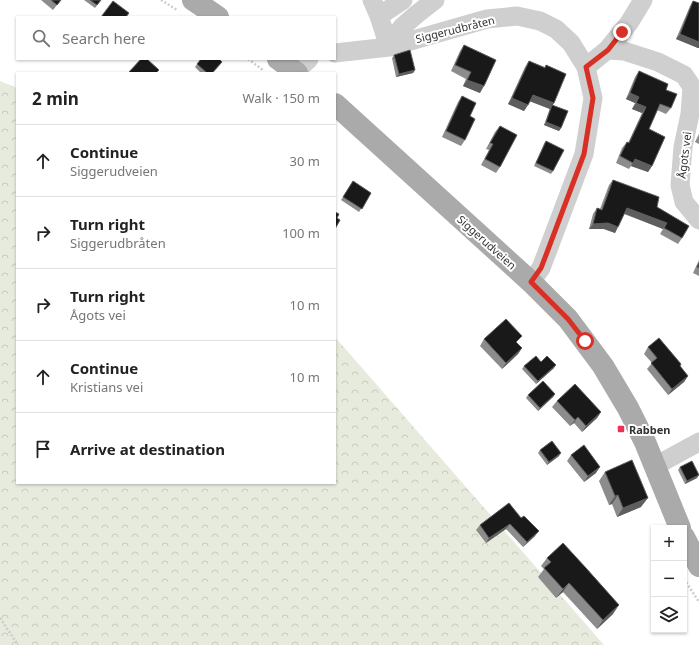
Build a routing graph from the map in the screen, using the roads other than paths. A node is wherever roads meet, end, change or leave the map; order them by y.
1 (402, 0) edge
2 (435, 0) edge
3 (643, 0) edge
4 (187, 6) edge
5 (376, 8) edge
6 (215, 16) edge
7 (389, 47) junction
8 (608, 50) junction
9 (336, 53) edge
10 (586, 67) junction
11 (696, 87) edge
12 (336, 105) edge
13 (699, 220) edge
14 (531, 282) junction
15 (699, 442) edge
16 (655, 466) junction
17 (679, 525) edge
18 (687, 543) edge
19 (699, 566) edge

1 - 5 street
2 - 7 street, Siggerudbråten
3 - 8 street
4 - 6 main road
5 - 7 street
7 - 9 street, Siggerudbråten
7 - 10 street, Siggerudbråten
8 - 10 street
8 - 11 street, Ågots vei
10 - 14 street, Siggerudbråten
11 - 13 street, Ågots vei
12 - 14 main road, Siggerudveien
14 - 16 main road, Siggerudveien
15 - 16 street
16 - 17 main road, Siggerudveien
18 - 19 main road

